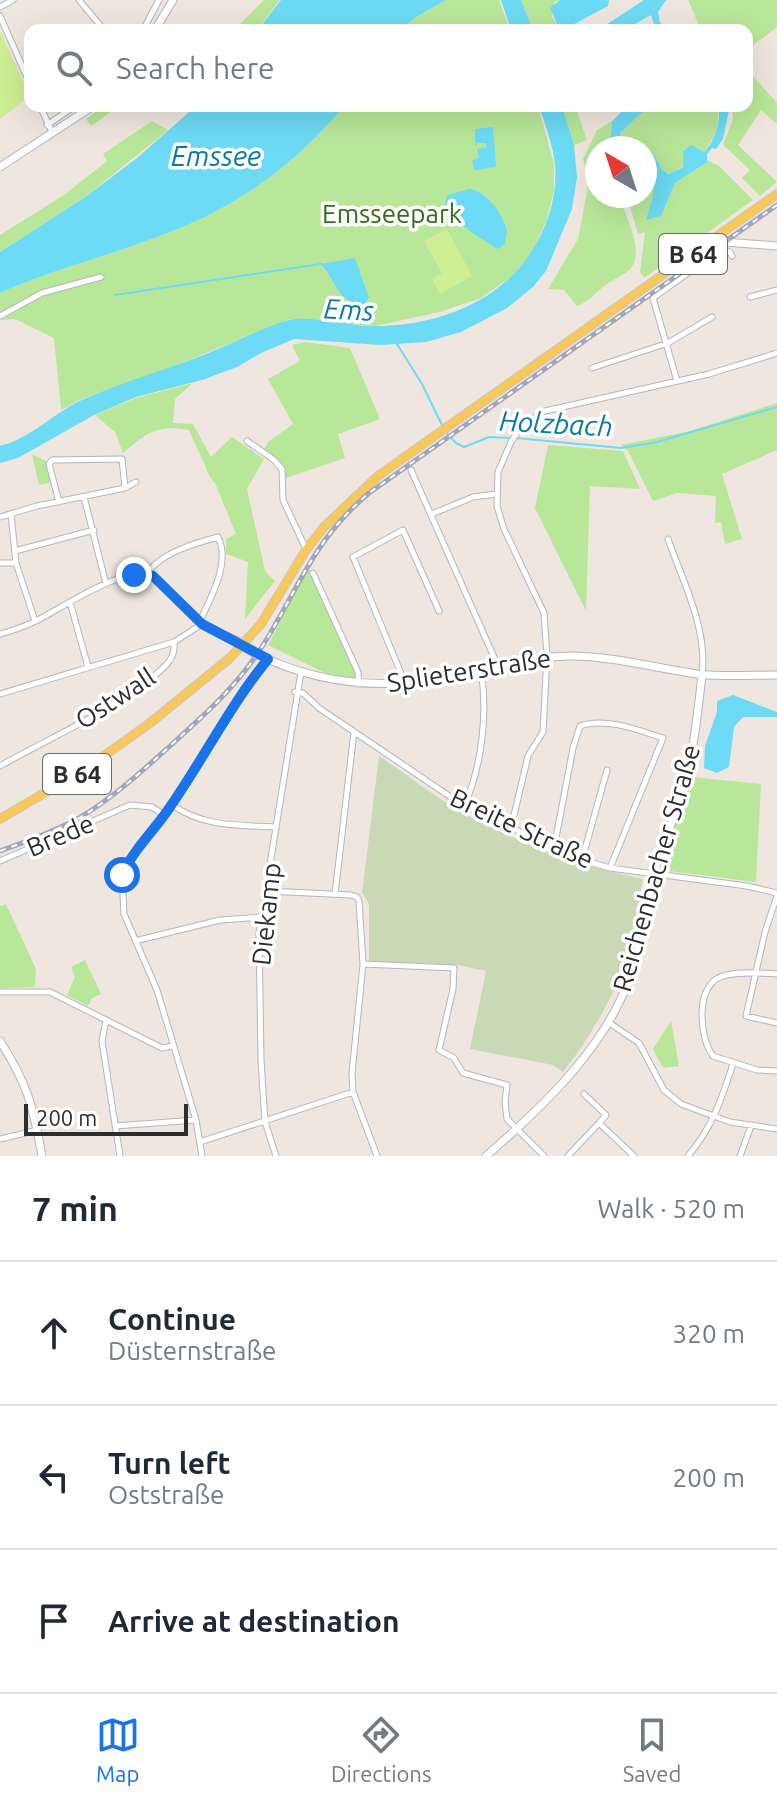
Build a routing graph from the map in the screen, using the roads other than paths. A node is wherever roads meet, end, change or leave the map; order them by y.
1 (13, 0) edge
2 (79, 0) edge
3 (159, 0) edge
4 (173, 0) edge
5 (0, 7) edge
6 (0, 16) edge
7 (99, 24) edge
8 (146, 24) edge
9 (159, 24) edge
10 (24, 70) edge
11 (43, 112) edge
12 (68, 112) edge
13 (81, 112) edge
14 (50, 128) junction
15 (0, 167) edge
16 (777, 194) edge
17 (718, 236) junction
18 (777, 246) edge
19 (732, 256) dead end
20 (101, 277) dead end
21 (777, 290) edge
22 (750, 297) dead end
23 (0, 316) edge
24 (712, 317) dead end
25 (668, 343) junction
26 (777, 353) edge
27 (592, 368) dead end
28 (677, 381) junction
29 (247, 441) dead end
30 (411, 470) dead end
31 (136, 482) dead end
32 (125, 488) junction
33 (496, 494) junction
34 (84, 497) junction
35 (59, 502) junction
36 (11, 514) junction
37 (432, 514) junction
38 (0, 517) edge
39 (94, 530) junction
40 (668, 539) dead end
41 (306, 550) junction
42 (15, 551) junction
43 (0, 563) edge
44 (16, 563) junction
45 (148, 573) junction
46 (313, 573) dead end
47 (106, 584) junction
48 (70, 602) junction
49 (439, 611) dead end
50 (35, 621) junction
51 (201, 622) junction
52 (0, 634) edge
53 (174, 642) junction
54 (241, 644) junction
55 (547, 656) junction
56 (268, 659) junction
57 (497, 664) junction
58 (284, 665) junction
59 (88, 667) junction
60 (480, 668) junction
61 (301, 672) junction
62 (702, 675) junction
63 (777, 675) edge
64 (405, 683) junction
65 (359, 685) junction
66 (295, 692) junction
67 (0, 694) edge
68 (354, 732) junction
69 (0, 766) edge
70 (607, 770) dead end
71 (172, 805) junction
72 (464, 806) junction
73 (164, 815) junction
74 (0, 819) edge
75 (275, 827) junction
76 (511, 828) junction
77 (554, 848) junction
78 (582, 860) junction
79 (0, 861) edge
80 (610, 868) junction
81 (654, 874) junction
82 (267, 891) junction
83 (335, 894) junction
84 (777, 895) edge
85 (263, 917) junction
86 (135, 941) junction
87 (363, 964) junction
88 (756, 972) junction
89 (777, 974) edge
90 (0, 992) edge
91 (106, 1020) junction
92 (608, 1022) junction
93 (777, 1023) edge
94 (0, 1041) edge
95 (173, 1046) junction
96 (733, 1064) junction
97 (777, 1071) edge
98 (353, 1092) junction
99 (584, 1094) dead end
100 (715, 1118) junction
101 (196, 1120) junction
102 (265, 1122) junction
103 (599, 1123) junction
104 (115, 1126) junction
105 (751, 1126) junction
106 (516, 1129) junction
107 (777, 1129) edge
108 (38, 1130) junction
109 (0, 1139) edge
110 (200, 1142) junction
111 (42, 1156) edge
112 (120, 1156) edge
113 (202, 1156) edge
114 (276, 1156) edge
115 (377, 1156) edge
116 (486, 1156) edge
117 (544, 1156) edge
118 (568, 1156) edge
119 (634, 1156) edge
120 (688, 1156) edge
121 (740, 1156) edge

1 - 5 street
2 - 7 street
3 - 8 street
4 - 9 street
6 - 10 street
11 - 14 street
12 - 14 street
13 - 14 street
14 - 15 street
16 - 17 main road, B 64
17 - 18 street
17 - 41 main road, B 64
19 - 25 street
20 - 23 street
21 - 22 street
24 - 25 street
25 - 27 street
25 - 28 street
26 - 28 street
28 - 33 street
29 - 41 street
30 - 37 street
31 - 32 street
32 - 34 street
32 - 35 street
33 - 37 street
33 - 55 street
34 - 35 street
34 - 39 street
35 - 36 street
36 - 38 street
36 - 42 street
37 - 57 street
39 - 42 street
39 - 47 street
40 - 62 street
41 - 54 main road, B 64
42 - 44 street
43 - 44 street
44 - 50 street
45 - 47 street
45 - 51 street
45 - 51 street
46 - 65 street
47 - 48 street
48 - 50 street
48 - 59 street
49 - 64 street
50 - 52 street
51 - 53 street
51 - 54 street
53 - 59 street
53 - 69 street, Ostwall
54 - 56 street, Splieterstraße
54 - 58 street, Splieterstraße
54 - 74 main road, B 64
55 - 57 street, Splieterstraße
55 - 62 street, Splieterstraße
55 - 76 street
56 - 58 street, Splieterstraße
56 - 71 street
57 - 60 street, Splieterstraße
58 - 61 street, Splieterstraße
59 - 67 street
60 - 64 street, Splieterstraße
60 - 72 street
61 - 65 street, Splieterstraße
61 - 66 street, Diekamp
62 - 63 street, Splieterstraße
62 - 81 street, Reichenbacher Straße
64 - 65 street, Splieterstraße
66 - 68 street, Breite Straße
66 - 75 street, Diekamp
68 - 72 street, Breite Straße
68 - 83 street
70 - 78 street
71 - 73 street
71 - 75 street
72 - 76 street, Breite Straße
73 - 79 street, Brede
73 - 86 street
75 - 82 street, Diekamp
76 - 77 street, Breite Straße
77 - 78 street, Breite Straße
77 - 80 street
78 - 80 street, Breite Straße
80 - 81 street, Breite Straße
81 - 84 street, Breite Straße
81 - 92 street, Reichenbacher Straße
82 - 83 street
82 - 85 street, Diekamp
83 - 87 street
84 - 88 street
85 - 86 street
85 - 102 street, Diekamp
86 - 95 street
87 - 98 street
87 - 106 street
88 - 89 street
88 - 93 street
88 - 96 street
90 - 91 street
91 - 95 street
91 - 104 street
92 - 100 street
92 - 106 street, Reichenbacher Straße
94 - 108 street
95 - 101 street
96 - 97 street
96 - 100 street
98 - 102 street
98 - 115 street
99 - 103 street
100 - 105 street
100 - 120 street
101 - 104 street
101 - 110 street
102 - 110 street
102 - 114 street, Diekamp
103 - 118 street
103 - 119 street
104 - 112 street
105 - 107 street
105 - 121 street
106 - 116 street, Reichenbacher Straße
106 - 117 street
108 - 109 street
108 - 111 street
110 - 113 street

